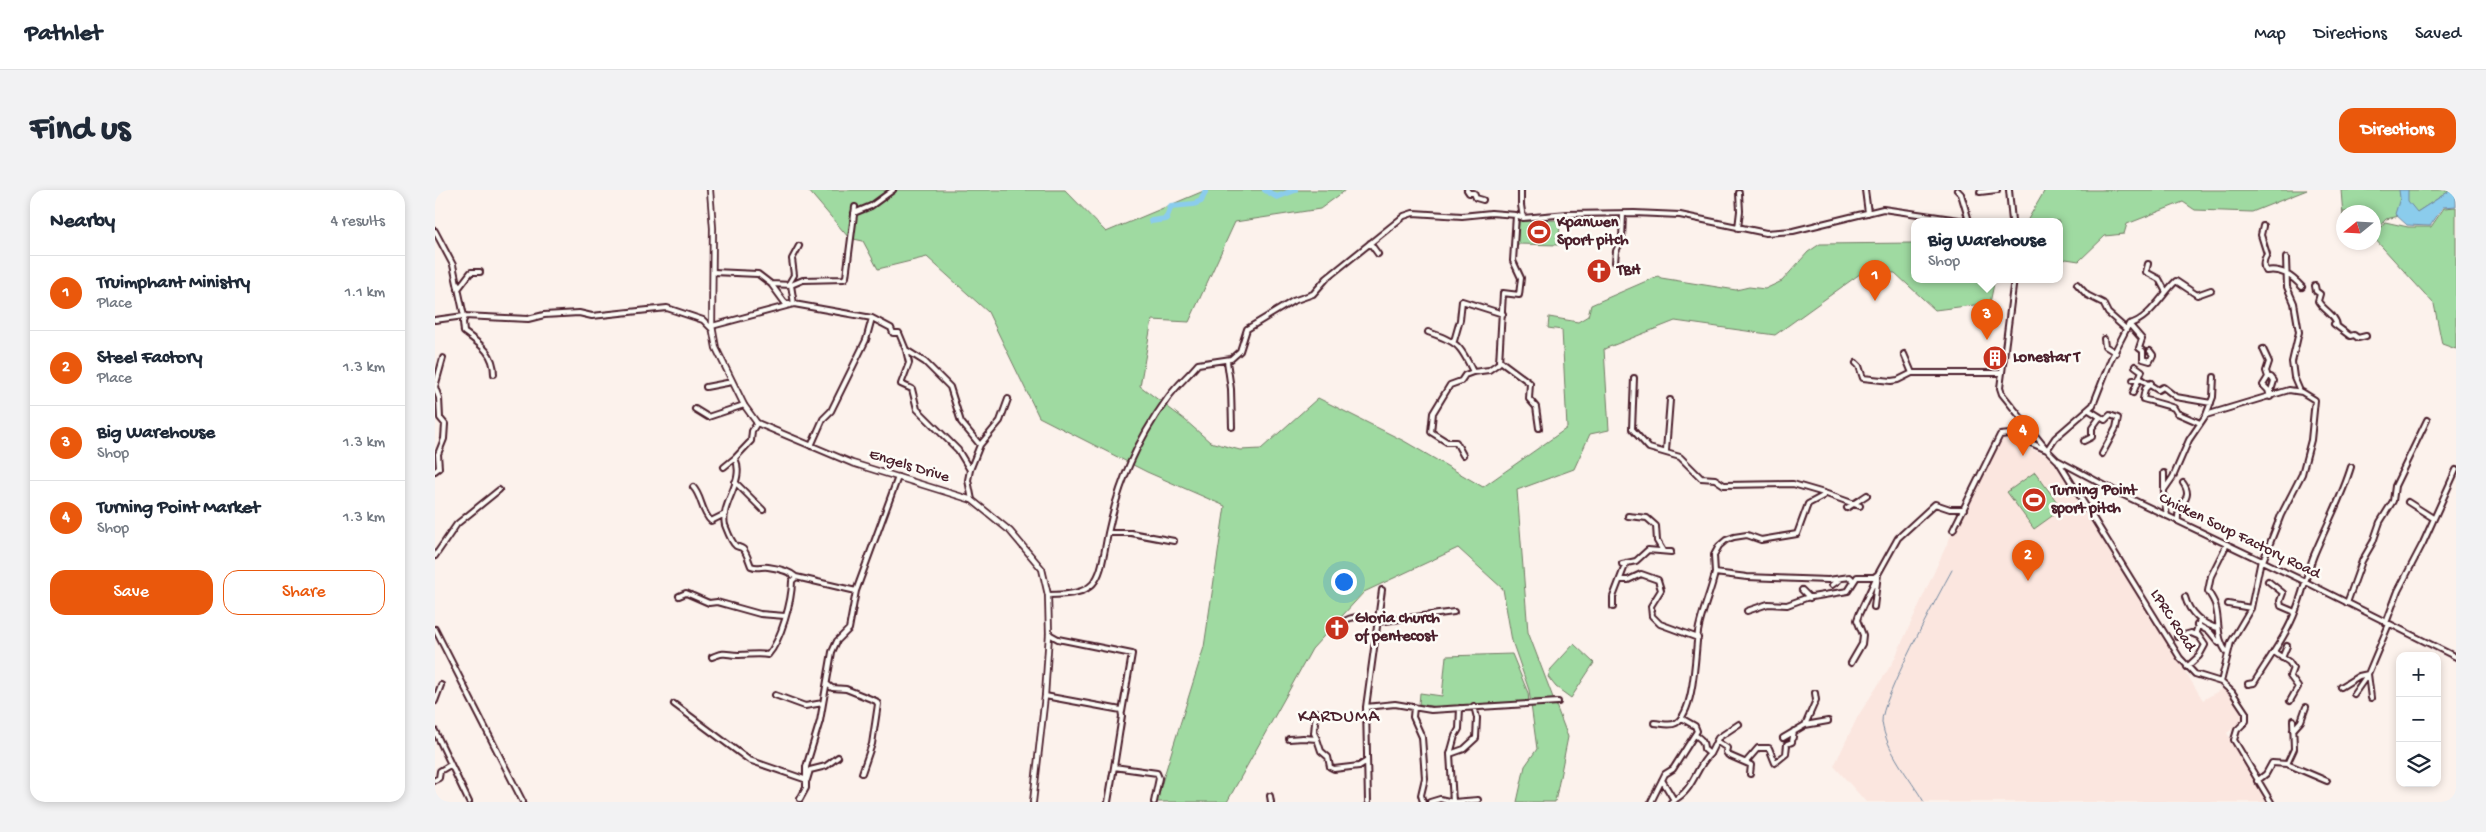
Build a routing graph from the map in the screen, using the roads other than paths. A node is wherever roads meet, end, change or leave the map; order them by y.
1 (711, 190) edge
2 (893, 190) edge
3 (1467, 190) edge
4 (1521, 190) edge
5 (1865, 190) edge
6 (1957, 190) edge
7 (1997, 190) edge
8 (2009, 190) edge
9 (1980, 192) dead end
10 (1739, 194) dead end
11 (1483, 200) dead end
12 (855, 207) dead end
13 (854, 213) junction
14 (1868, 213) junction
15 (1623, 214) junction
16 (1516, 215) junction
17 (1523, 218) junction
18 (1940, 218) edge
19 (1967, 218) edge
20 (2012, 218) edge
21 (2263, 226) dead end
22 (1738, 228) junction
23 (435, 232) edge
24 (1370, 243) junction
25 (799, 246) dead end
26 (1378, 254) dead end
27 (2286, 258) dead end
28 (1615, 262) dead end
29 (2148, 264) dead end
30 (481, 272) dead end
31 (713, 272) junction
32 (2287, 274) junction
33 (2013, 283) edge
34 (771, 284) junction
35 (2077, 284) dead end
36 (789, 285) junction
37 (2315, 286) dead end
38 (2302, 287) dead end
39 (458, 289) junction
40 (2211, 290) dead end
41 (2166, 292) junction
42 (794, 304) junction
43 (1503, 314) junction
44 (465, 317) junction
45 (872, 318) junction
46 (435, 320) edge
47 (2129, 324) junction
48 (712, 327) junction
49 (2125, 329) junction
50 (1428, 332) dead end
51 (2366, 336) dead end
52 (2105, 339) dead end
53 (1454, 341) junction
54 (2263, 349) dead end
55 (906, 350) junction
56 (2150, 351) dead end
57 (2116, 353) junction
58 (1904, 354) dead end
59 (443, 358) dead end
60 (1499, 360) junction
61 (1227, 361) junction
62 (1856, 363) dead end
63 (2135, 366) dead end
64 (1473, 372) junction
65 (1912, 373) junction
66 (2002, 373) junction
67 (494, 374) dead end
68 (2214, 377) dead end
69 (2267, 377) junction
70 (1634, 378) dead end
71 (2133, 380) dead end
72 (2140, 380) junction
73 (732, 382) junction
74 (2151, 384) junction
75 (706, 387) dead end
76 (2299, 391) junction
77 (2133, 393) dead end
78 (2270, 396) junction
79 (1008, 399) dead end
80 (1670, 400) dead end
81 (2211, 403) junction
82 (744, 405) junction
83 (695, 409) dead end
84 (2089, 410) junction
85 (2206, 415) junction
86 (2100, 417) junction
87 (2427, 420) dead end
88 (757, 423) junction
89 (2200, 423) junction
90 (1232, 427) dead end
91 (1539, 428) dead end
92 (2084, 441) dead end
93 (980, 445) junction
94 (811, 446) junction
95 (2047, 450) junction
96 (1666, 451) junction
97 (2102, 454) dead end
98 (1463, 455) dead end
99 (735, 458) junction
100 (2057, 460) junction
101 (725, 467) dead end
102 (2351, 467) dead end
103 (970, 470) junction
104 (2456, 470) edge
105 (435, 471) edge
106 (2164, 473) dead end
107 (898, 477) junction
108 (735, 482) junction
109 (2183, 483) dead end
110 (693, 486) dead end
111 (499, 490) dead end
112 (2164, 490) junction
113 (1824, 493) junction
114 (1867, 495) dead end
115 (972, 500) junction
116 (2408, 502) dead end
117 (1854, 504) junction
118 (1860, 506) dead end
119 (1847, 508) dead end
120 (1964, 509) junction
121 (763, 510) dead end
122 (725, 514) junction
123 (1628, 516) dead end
124 (2167, 516) junction
125 (2433, 518) junction
126 (2178, 521) junction
127 (1953, 530) dead end
128 (1108, 533) junction
129 (1174, 541) dead end
130 (2227, 544) junction
131 (1663, 551) junction
132 (1671, 552) dead end
133 (435, 556) edge
134 (2262, 561) junction
135 (1715, 573) junction
136 (1878, 574) junction
137 (796, 576) junction
138 (1621, 580) junction
139 (1839, 580) junction
140 (1854, 581) junction
141 (2267, 581) dead end
142 (2306, 582) junction
143 (1832, 585) dead end
144 (1382, 590) dead end
145 (1802, 590) dead end
146 (856, 591) junction
147 (1048, 594) junction
148 (679, 596) dead end
149 (2185, 597) dead end
150 (1810, 598) junction
151 (2347, 603) junction
152 (2228, 604) dead end
153 (1613, 607) dead end
154 (1874, 607) dead end
155 (2251, 608) junction
156 (1747, 610) dead end
157 (1454, 612) dead end
158 (2295, 612) junction
159 (785, 616) junction
160 (2200, 620) junction
161 (1377, 622) junction
162 (1342, 623) dead end
163 (2388, 624) junction
164 (2197, 625) junction
165 (2218, 628) junction
166 (435, 629) edge
167 (1049, 634) junction
168 (2198, 636) junction
169 (2177, 637) dead end
170 (1698, 638) junction
171 (2287, 646) dead end
172 (2274, 652) junction
173 (2227, 653) junction
174 (711, 657) dead end
175 (2456, 657) edge
176 (2282, 658) junction
177 (1851, 663) dead end
178 (2187, 667) junction
179 (2367, 674) junction
180 (2221, 682) junction
181 (827, 684) junction
182 (2248, 684) dead end
183 (441, 686) dead end
184 (2341, 687) dead end
185 (1815, 692) dead end
186 (2354, 694) dead end
187 (775, 695) dead end
188 (1045, 696) junction
189 (2371, 698) dead end
190 (435, 701) edge
191 (2290, 701) dead end
192 (1558, 702) dead end
193 (823, 703) junction
194 (674, 704) dead end
195 (1474, 706) junction
196 (1366, 707) junction
197 (1414, 707) junction
198 (2306, 707) dead end
199 (1460, 708) junction
200 (1122, 712) junction
201 (1317, 712) dead end
202 (1681, 718) junction
203 (2293, 720) dead end
204 (1828, 721) dead end
205 (1653, 723) dead end
206 (1739, 724) dead end
207 (1805, 725) junction
208 (2293, 730) junction
209 (435, 731) edge
210 (1794, 731) junction
211 (1695, 735) junction
212 (1783, 738) dead end
213 (1289, 739) dead end
214 (1317, 740) junction
215 (1716, 741) junction
216 (1450, 754) junction
217 (1710, 754) junction
218 (838, 756) dead end
219 (1367, 761) junction
220 (1746, 762) junction
221 (450, 764) junction
222 (2287, 764) junction
223 (1114, 767) junction
224 (862, 773) dead end
225 (1750, 774) dead end
226 (435, 780) edge
227 (807, 780) junction
228 (1662, 780) junction
229 (2257, 781) junction
230 (2327, 781) dead end
231 (1270, 796) dead end
232 (800, 799) dead end
233 (1479, 799) edge
234 (1672, 801) edge
235 (469, 802) edge
236 (523, 802) edge
237 (1033, 802) edge
238 (1108, 802) edge
239 (1154, 802) edge
240 (1271, 802) edge
241 (1368, 802) edge
242 (1423, 802) edge
243 (1430, 802) edge
244 (1453, 802) edge
245 (1651, 802) edge
246 (2271, 802) edge

1 - 31 street
2 - 13 street
3 - 11 street
4 - 17 street
5 - 14 street
6 - 19 street
7 - 9 street
8 - 20 street
10 - 22 street
12 - 13 street
13 - 36 street
14 - 18 street
14 - 22 street
15 - 17 street
15 - 22 street
15 - 28 street
16 - 17 street
16 - 24 street
16 - 43 street
21 - 32 street
23 - 39 street
24 - 26 street
24 - 61 street
25 - 36 street
27 - 32 street
29 - 41 street
30 - 39 street
31 - 34 street
31 - 48 street
32 - 38 street
32 - 76 street
33 - 66 street
34 - 36 street
34 - 42 street
35 - 49 street
36 - 42 street
37 - 51 street
39 - 44 street
40 - 41 street
41 - 47 street
42 - 45 street
42 - 48 street
43 - 53 street
43 - 60 street
44 - 46 street
44 - 48 street
44 - 67 street
45 - 55 street
45 - 94 street
47 - 49 street
47 - 56 street
48 - 73 street
49 - 57 street
50 - 53 street
52 - 57 street
53 - 64 street
54 - 69 street
55 - 93 street
55 - 103 street
57 - 84 street
58 - 65 street
59 - 105 street
60 - 64 street
60 - 91 street
61 - 90 street
61 - 128 street
62 - 65 street
63 - 72 street
64 - 98 street
65 - 66 street
66 - 95 street
68 - 81 street
69 - 78 street
69 - 78 street
70 - 96 street
71 - 72 street
72 - 74 street
72 - 77 street
73 - 75 street
73 - 82 street
74 - 81 street
74 - 89 street
76 - 78 street
76 - 134 street
78 - 85 street
79 - 93 street
80 - 96 street
81 - 85 street
82 - 83 street
82 - 88 street
84 - 86 street
84 - 95 street
85 - 89 street
86 - 92 street
86 - 97 street
87 - 151 street
88 - 94 street, Engels Drive
88 - 99 street
89 - 112 street
93 - 103 street
94 - 107 street, Engels Drive
95 - 100 street, Chicken Soup Factory Road
95 - 120 street, Chicken Soup Factory Road
96 - 113 street
99 - 101 street
99 - 108 street
100 - 124 street, Chicken Soup Factory Road
100 - 178 street, LPRC Road
102 - 142 street
103 - 115 street
104 - 125 street
106 - 112 street
107 - 115 street, Engels Drive
107 - 146 street
108 - 121 street
108 - 122 street
109 - 126 street
110 - 122 street
111 - 133 street
112 - 124 street
113 - 117 street
113 - 135 street
114 - 117 street
115 - 147 street, Engels Drive
116 - 125 street
117 - 118 street
117 - 119 street
120 - 127 street, Chicken Soup Factory Road
120 - 136 street
122 - 137 street
123 - 131 street
124 - 126 street, Chicken Soup Factory Road
125 - 163 street
126 - 130 street, Chicken Soup Factory Road
128 - 129 street
128 - 147 street
130 - 134 street, Chicken Soup Factory Road
130 - 165 street
131 - 132 street
131 - 138 street
134 - 142 street, Chicken Soup Factory Road
134 - 155 street
135 - 139 street
135 - 170 street
136 - 140 street
136 - 154 street
136 - 177 street
137 - 146 street
137 - 159 street
138 - 153 street
138 - 170 street
139 - 140 street
139 - 143 street
140 - 150 street
141 - 158 street
142 - 151 street, Chicken Soup Factory Road
142 - 158 street
144 - 161 street
145 - 150 street
146 - 181 street
147 - 167 street, Engels Drive
148 - 159 street
149 - 160 street
150 - 156 street
151 - 163 street, Chicken Soup Factory Road
152 - 155 street
155 - 173 street
157 - 161 street
158 - 172 street
159 - 174 street
160 - 164 street
160 - 165 street
161 - 162 street
161 - 196 street
163 - 175 street, Chicken Soup Factory Road
163 - 179 street
164 - 168 street
164 - 173 street
165 - 173 street
166 - 236 street
167 - 188 street, Engels Drive
167 - 200 street
168 - 169 street
168 - 178 street
170 - 202 street
171 - 176 street
172 - 176 street
172 - 182 street
173 - 180 street
176 - 191 street
178 - 180 street, LPRC Road
179 - 184 street
179 - 186 street
179 - 189 street
180 - 229 street
181 - 193 street
181 - 224 street
183 - 190 street
185 - 207 street
187 - 193 street
188 - 200 street
188 - 237 street, Engels Drive
192 - 195 street
193 - 227 street
194 - 227 street
195 - 199 street
195 - 216 street
196 - 197 street
196 - 219 street
197 - 199 street
197 - 242 street
198 - 208 street
199 - 216 street
200 - 223 street
201 - 214 street
202 - 205 street
202 - 211 street
203 - 208 street
204 - 207 street
206 - 215 street
207 - 210 street
208 - 222 street
209 - 221 street
210 - 212 street
210 - 220 street
211 - 217 street
211 - 228 street
213 - 214 street
214 - 219 street
215 - 217 street
215 - 220 street
216 - 244 street
217 - 234 street
218 - 227 street
219 - 241 street
220 - 225 street
221 - 226 street
221 - 235 street
222 - 229 street
222 - 230 street
223 - 238 street
223 - 239 street
227 - 232 street
228 - 234 street
228 - 245 street
229 - 246 street
231 - 240 street
233 - 244 street
243 - 244 street

